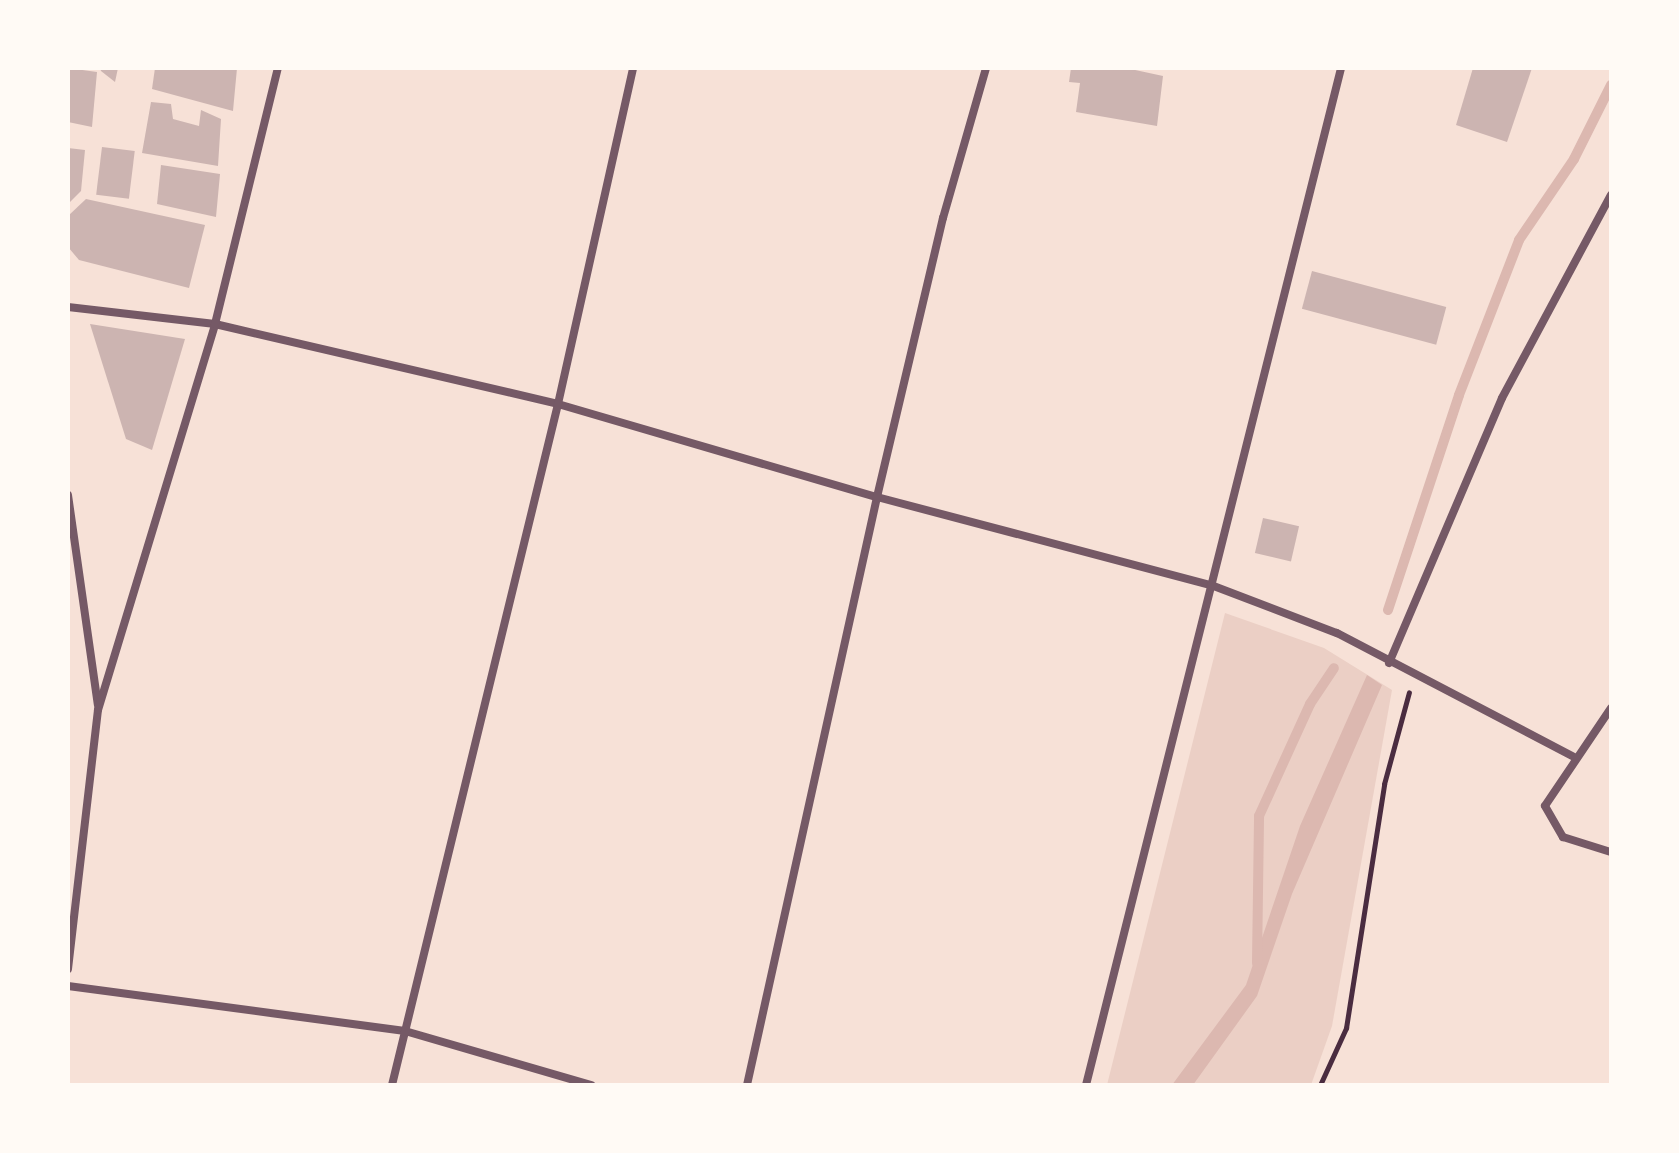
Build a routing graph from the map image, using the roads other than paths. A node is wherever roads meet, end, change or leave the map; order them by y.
1 (278, 68) edge
2 (633, 68) edge
3 (986, 68) edge
4 (1341, 68) edge
5 (1611, 195) edge
6 (68, 307) edge
7 (215, 324) junction
8 (558, 404) junction
9 (68, 495) edge
10 (877, 497) junction
11 (1211, 585) junction
12 (1389, 663) junction
13 (1611, 708) edge
14 (98, 710) junction
15 (1574, 757) junction
16 (1611, 852) edge
17 (68, 969) edge
18 (68, 986) edge
19 (405, 1031) junction
20 (392, 1085) edge
21 (591, 1085) edge
22 (747, 1085) edge
23 (1086, 1085) edge

1 - 7 street
2 - 8 street
3 - 10 street
4 - 11 street
5 - 12 street
6 - 7 street
7 - 8 street
7 - 14 street
8 - 10 street
8 - 19 street
9 - 14 street
10 - 11 street
10 - 22 street
11 - 12 street
11 - 23 street
12 - 15 street
13 - 15 street
14 - 17 street
15 - 16 street
18 - 19 street
19 - 20 street
19 - 21 street

